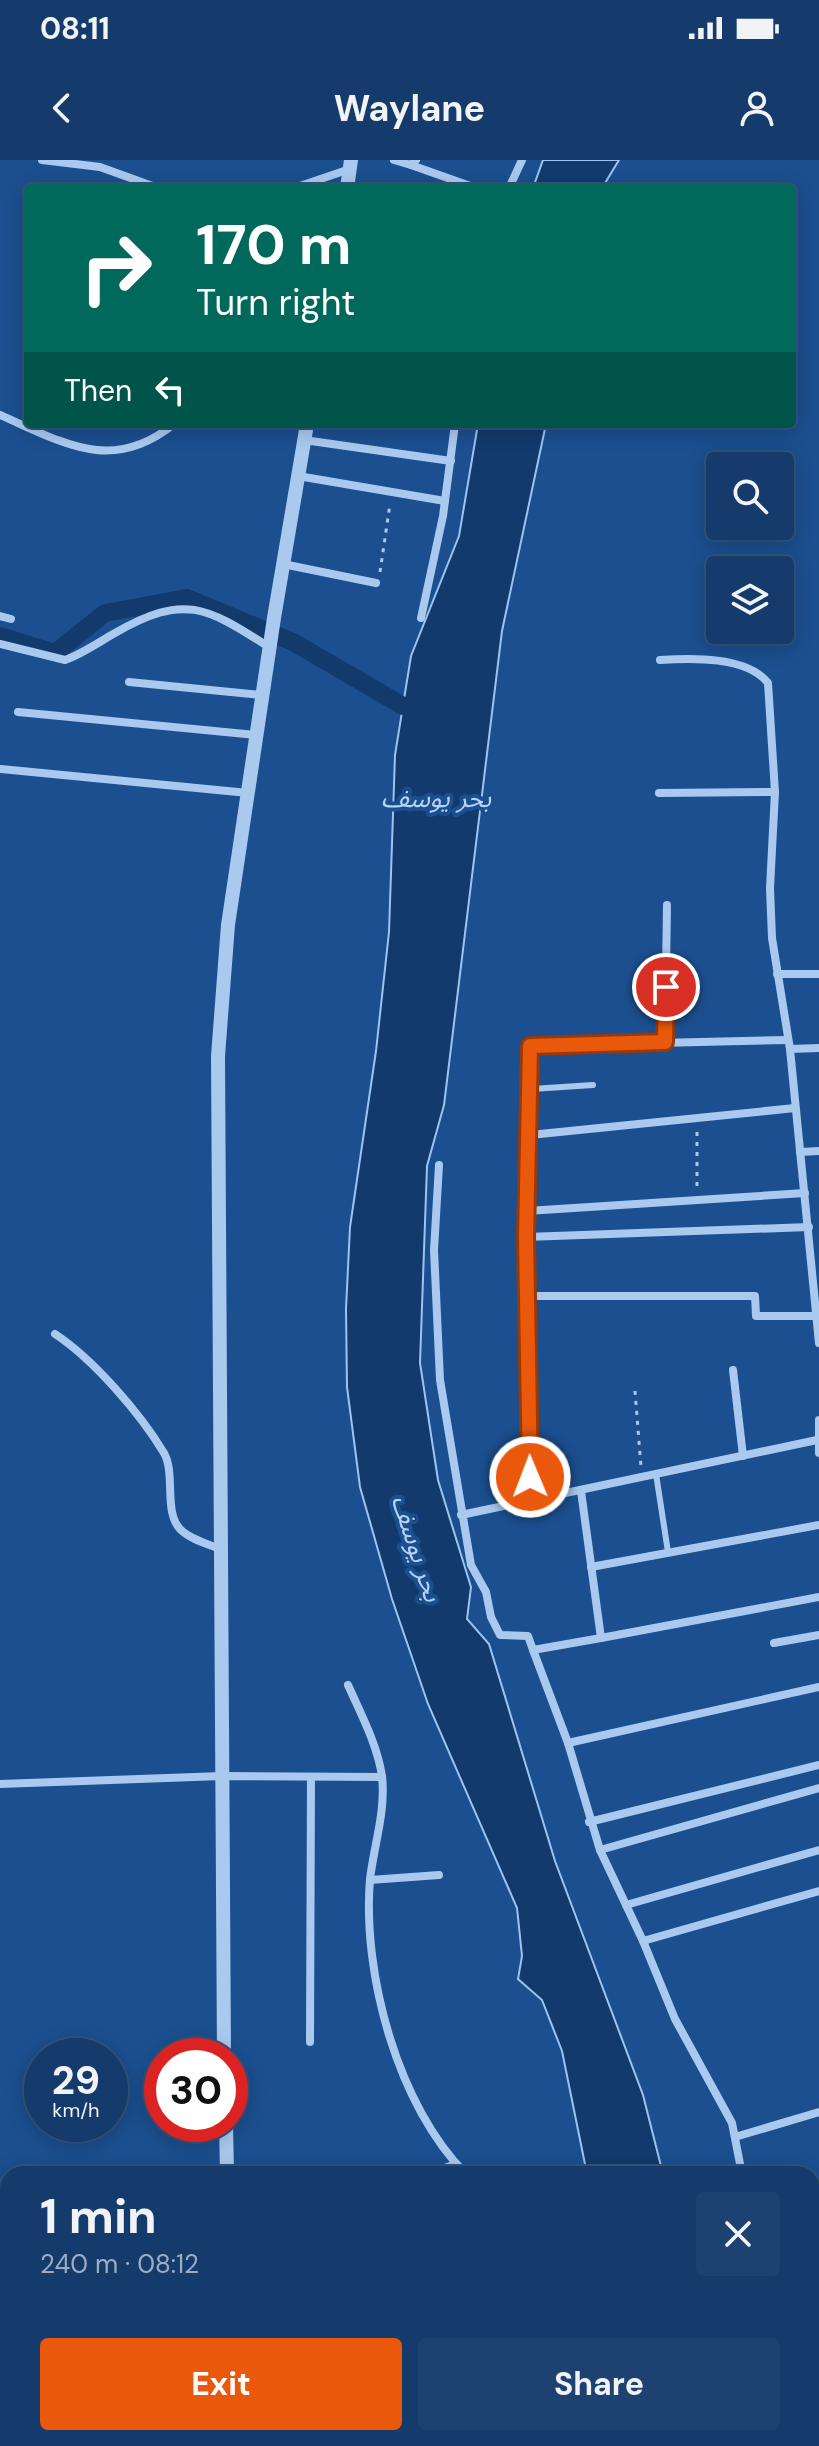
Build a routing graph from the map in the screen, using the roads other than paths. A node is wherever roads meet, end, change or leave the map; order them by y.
1 (42, 160) edge
2 (394, 160) edge
3 (522, 160) edge
4 (414, 162) edge
5 (350, 165) edge
6 (147, 184) edge
7 (304, 184) edge
8 (466, 184) edge
9 (511, 184) edge
10 (0, 415) edge
11 (24, 426) edge
12 (30, 428) edge
13 (168, 428) edge
14 (306, 428) edge
15 (455, 428) edge
16 (304, 440) junction
17 (451, 461) junction
18 (298, 476) junction
19 (445, 501) junction
20 (283, 564) junction
21 (376, 583) road end
22 (0, 616) edge
23 (421, 618) dead end
24 (11, 619) dead end
25 (0, 644) edge
26 (270, 644) junction
27 (660, 660) dead end
28 (129, 682) dead end
29 (262, 695) junction
30 (18, 712) dead end
31 (257, 735) junction
32 (1, 769) edge
33 (775, 792) junction
34 (248, 793) junction
35 (659, 793) dead end
36 (667, 905) dead end
37 (777, 974) junction
38 (819, 974) edge
39 (665, 1042) junction
40 (789, 1044) junction
41 (819, 1048) edge
42 (593, 1085) dead end
43 (532, 1089) junction
44 (795, 1108) junction
45 (530, 1135) junction
46 (819, 1151) edge
47 (800, 1152) junction
48 (439, 1165) dead end
49 (805, 1193) junction
50 (527, 1211) junction
51 (809, 1227) junction
52 (526, 1237) junction
53 (527, 1296) junction
54 (817, 1316) junction
55 (55, 1334) dead end
56 (819, 1343) edge
57 (733, 1370) dead end
58 (819, 1420) edge
59 (817, 1440) junction
60 (819, 1453) edge
61 (743, 1456) junction
62 (656, 1474) junction
63 (581, 1491) junction
64 (530, 1503) junction
65 (461, 1515) junction
66 (819, 1525) edge
67 (220, 1549) junction
68 (668, 1552) junction
69 (591, 1567) junction
70 (819, 1597) edge
71 (819, 1635) edge
72 (601, 1638) junction
73 (774, 1643) dead end
74 (533, 1650) junction
75 (348, 1685) dead end
76 (819, 1687) edge
77 (568, 1743) junction
78 (819, 1765) edge
79 (222, 1776) junction
80 (311, 1777) junction
81 (382, 1777) junction
82 (0, 1784) edge
83 (819, 1788) edge
84 (589, 1822) junction
85 (600, 1850) junction
86 (819, 1850) edge
87 (439, 1875) dead end
88 (370, 1880) junction
89 (819, 1891) edge
90 (626, 1905) junction
91 (643, 1941) junction
92 (224, 2038) edge
93 (310, 2042) dead end
94 (819, 2112) edge
95 (735, 2137) junction
96 (226, 2142) edge
97 (456, 2164) joint
98 (227, 2166) edge
99 (450, 2166) edge
100 (740, 2166) edge

1 - 6 street
2 - 4 street
3 - 9 street
4 - 8 street
5 - 7 street
10 - 11 street
12 - 13 street
14 - 16 street
15 - 17 street
16 - 17 street
16 - 18 street
17 - 19 street
18 - 19 street
18 - 20 street
19 - 23 street
20 - 21 street
20 - 26 street
22 - 24 street
25 - 26 street
26 - 29 street
27 - 33 street
28 - 29 street
29 - 31 street
30 - 31 street
31 - 34 street
32 - 34 street
33 - 35 street
33 - 37 street
34 - 67 street
36 - 39 street
37 - 38 street
37 - 40 street
39 - 40 street
39 - 43 street
40 - 41 street
40 - 44 street
42 - 43 lane
43 - 45 street
44 - 45 street
44 - 47 street
45 - 50 street
46 - 47 street
47 - 49 street
48 - 65 street
49 - 50 street
49 - 51 street
50 - 52 street
51 - 52 street
51 - 54 street
52 - 53 street
53 - 54 street
53 - 64 street
54 - 56 street
55 - 67 street
57 - 61 street
58 - 59 street
59 - 60 street
59 - 61 street
61 - 62 street
62 - 63 street
62 - 68 lane
63 - 64 street
63 - 69 street
64 - 65 street
65 - 74 street
66 - 68 street
67 - 79 street
68 - 69 street
69 - 72 street
70 - 72 street
71 - 73 street
72 - 74 street
74 - 77 street
75 - 81 street
76 - 77 street
77 - 84 street
78 - 84 street
79 - 80 street
79 - 82 street
79 - 92 street
80 - 81 street
80 - 93 street
81 - 88 street
83 - 85 street
84 - 85 street
85 - 90 street
86 - 90 street
87 - 88 street
88 - 97 street
89 - 91 street
90 - 91 street
91 - 95 street
94 - 95 street
95 - 100 street
96 - 98 street
97 - 99 street

